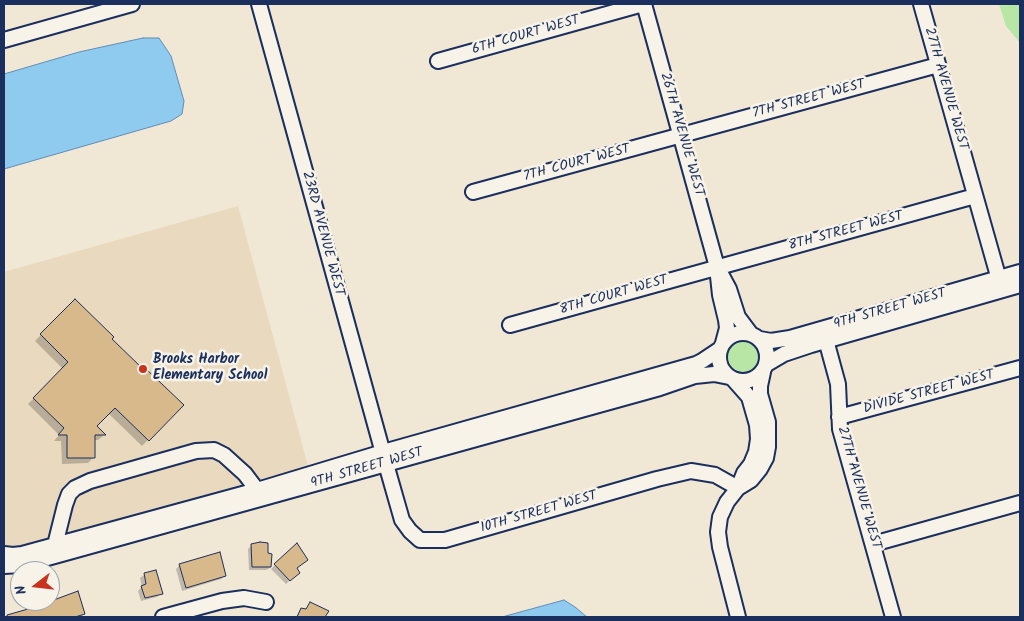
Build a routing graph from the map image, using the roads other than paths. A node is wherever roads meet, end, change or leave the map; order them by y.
1 (132, 4) edge
2 (259, 4) edge
3 (644, 4) edge
4 (921, 4) edge
5 (4, 40) edge
6 (438, 61) dead end
7 (938, 65) junction
8 (681, 135) junction
9 (473, 192) dead end
10 (975, 196) junction
11 (718, 267) junction
12 (1020, 272) edge
13 (1000, 284) junction
14 (1020, 285) edge
15 (510, 324) dead end
16 (824, 335) junction
17 (755, 336) junction
18 (722, 346) junction
19 (765, 368) junction
20 (1020, 368) edge
21 (732, 379) junction
22 (839, 417) junction
23 (384, 458) junction
24 (738, 488) junction
25 (257, 490) junction
26 (1020, 503) edge
27 (873, 544) junction
28 (54, 545) junction
29 (4, 554) edge
30 (4, 566) edge
31 (266, 602) dead end
32 (163, 617) edge
33 (738, 617) edge
34 (893, 617) edge

1 - 5 street
2 - 23 street, 23RD AVENUE WEST
3 - 6 street, 6TH COURT WEST
3 - 8 street, 26TH AVENUE WEST
4 - 7 street, 27TH AVENUE WEST
7 - 8 street, 7TH STREET WEST
7 - 10 street, 27TH AVENUE WEST
8 - 9 street, 7TH COURT WEST
8 - 11 street, 26TH AVENUE WEST
10 - 11 street, 8TH STREET WEST
10 - 13 street, 27TH AVENUE WEST
11 - 15 street, 8TH COURT WEST
11 - 17 street, 26TH AVENUE WEST
11 - 18 street, 26TH AVENUE WEST
12 - 13 street, 9TH STREET WEST
13 - 14 street, 9TH STREET WEST
13 - 16 street, 9TH STREET WEST
16 - 17 street, 9TH STREET WEST
16 - 19 street, 9TH STREET WEST
16 - 22 street, 27TH AVENUE WEST
17 - 18 street
17 - 19 street
18 - 21 street
18 - 23 street, 9TH STREET WEST
19 - 21 street
19 - 24 street
20 - 22 street, DIVIDE STREET WEST
21 - 23 street, 9TH STREET WEST
21 - 24 street
22 - 27 street, 27TH AVENUE WEST
23 - 24 street, 10TH STREET WEST
23 - 25 street, 9TH STREET WEST
23 - 30 street, 9TH STREET WEST
24 - 33 street
25 - 28 street, 9TH STREET WEST
25 - 28 street
26 - 27 street
27 - 34 street, 27TH AVENUE WEST
28 - 29 street, 9TH STREET WEST
31 - 32 street

